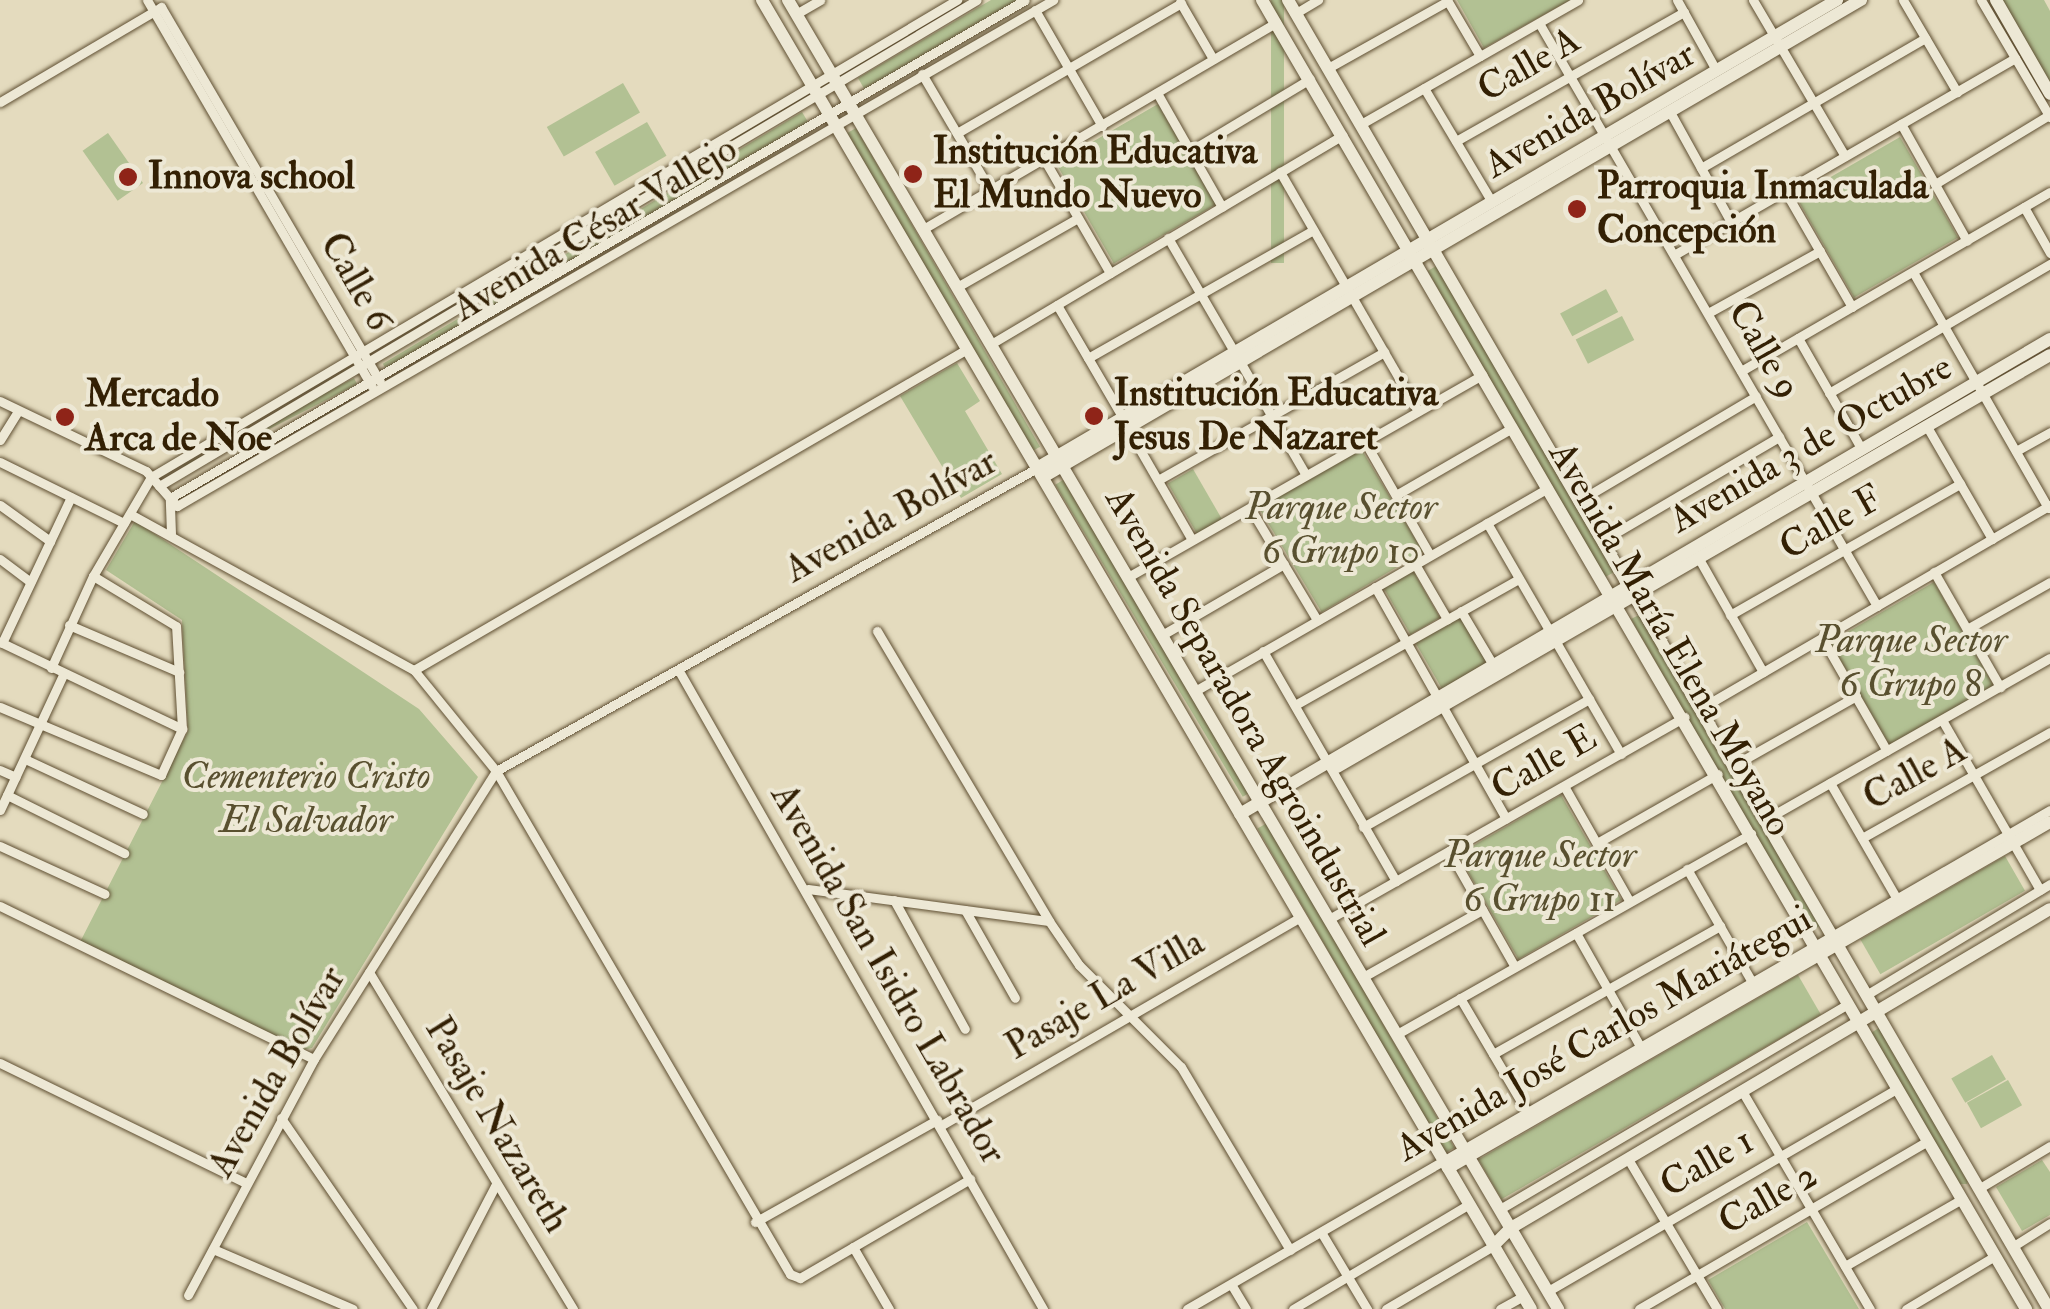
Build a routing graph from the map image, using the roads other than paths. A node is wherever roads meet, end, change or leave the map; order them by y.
1 (146, 0) edge
2 (762, 0) edge
3 (788, 0) edge
4 (820, 0) edge
5 (977, 0) edge
6 (1025, 0) edge
7 (1053, 0) edge
8 (1262, 0) edge
9 (1288, 0) edge
10 (1318, 0) edge
11 (1448, 0) edge
12 (1578, 0) edge
13 (1677, 0) edge
14 (1753, 0) edge
15 (1837, 0) edge
16 (1860, 0) edge
17 (1903, 0) edge
18 (1981, 0) edge
19 (1996, 0) edge
20 (952, 1) edge
21 (1180, 2) edge
22 (1035, 10) junction
23 (153, 11) junction
24 (1684, 12) junction
25 (1296, 13) junction
26 (796, 14) junction
27 (1538, 22) junction
28 (1276, 23) junction
29 (1925, 38) junction
30 (1778, 42) junction
31 (1480, 56) junction
32 (1213, 58) junction
33 (2015, 58) junction
34 (1328, 68) junction
35 (1069, 70) junction
36 (1716, 70) junction
37 (922, 74) junction
38 (1570, 77) junction
39 (834, 79) junction
40 (1310, 79) junction
41 (1424, 88) junction
42 (815, 90) junction
43 (1957, 92) junction
44 (1157, 93) junction
45 (2050, 94) edge
46 (0, 102) edge
47 (1814, 103) junction
48 (851, 107) junction
49 (1670, 112) junction
50 (2049, 116) edge
51 (832, 118) junction
52 (1361, 124) junction
53 (1900, 124) junction
54 (1102, 126) junction
55 (958, 133) junction
56 (1342, 135) junction
57 (1456, 141) junction
58 (1607, 141) junction
59 (1190, 151) junction
60 (1845, 156) junction
61 (1044, 159) junction
62 (1701, 168) junction
63 (1280, 172) junction
64 (1934, 184) junction
65 (990, 190) junction
66 (1784, 191) junction
67 (2050, 192) edge
68 (1492, 202) junction
69 (1222, 207) junction
70 (2024, 208) junction
71 (1078, 218) junction
72 (1731, 222) junction
73 (923, 228) junction
74 (1314, 230) junction
75 (1168, 238) junction
76 (1966, 240) junction
77 (1434, 244) junction
78 (1820, 251) junction
79 (2050, 253) edge
80 (1415, 255) junction
81 (1674, 255) junction
82 (2050, 264) edge
83 (1913, 272) junction
84 (1110, 273) junction
85 (957, 287) junction
86 (1349, 291) junction
87 (1201, 294) junction
88 (1057, 305) junction
89 (1852, 307) junction
90 (1708, 314) junction
91 (1944, 326) junction
92 (1798, 338) junction
93 (2050, 339) edge
94 (990, 344) junction
95 (968, 349) junction
96 (1384, 352) junction
97 (2050, 354) edge
98 (1238, 356) junction
99 (1088, 358) junction
100 (362, 359) junction
101 (1741, 371) junction
102 (1482, 375) junction
103 (377, 386) junction
104 (1979, 388) junction
105 (1829, 393) junction
106 (1756, 396) junction
107 (0, 401) edge
108 (18, 411) junction
109 (1418, 411) junction
110 (1272, 416) junction
111 (1126, 424) junction
112 (1926, 425) junction
113 (1512, 428) junction
114 (2050, 432) edge
115 (1780, 437) junction
116 (0, 440) edge
117 (1365, 442) junction
118 (1861, 448) junction
119 (2016, 451) junction
120 (0, 462) edge
121 (1060, 462) junction
122 (1040, 473) junction
123 (1306, 475) junction
124 (1158, 480) junction
125 (155, 482) junction
126 (1960, 484) junction
127 (1808, 486) junction
128 (1548, 488) junction
129 (1396, 495) junction
130 (71, 497) junction
131 (1582, 499) junction
132 (174, 502) junction
133 (0, 504) edge
134 (2049, 507) edge
135 (1250, 508) junction
136 (127, 518) junction
137 (1486, 523) junction
138 (171, 534) junction
139 (1605, 539) junction
140 (1992, 539) junction
141 (1192, 540) junction
142 (50, 541) junction
143 (1844, 550) junction
144 (1430, 555) junction
145 (1698, 558) junction
146 (0, 559) edge
147 (1284, 564) junction
148 (1415, 564) junction
149 (1934, 572) junction
150 (93, 576) junction
151 (1128, 577) junction
152 (1519, 579) junction
153 (30, 582) junction
154 (2050, 582) edge
155 (1375, 587) junction
156 (1634, 589) junction
157 (1615, 601) junction
158 (1877, 606) junction
159 (1462, 611) junction
160 (1730, 614) junction
161 (1318, 620) junction
162 (1447, 620) junction
163 (69, 625) junction
164 (1967, 630) junction
165 (877, 631) dead end
166 (1162, 634) junction
167 (1553, 637) junction
168 (1822, 638) junction
169 (1406, 642) junction
170 (1, 643) edge
171 (1264, 651) junction
172 (2050, 658) edge
173 (1494, 665) junction
174 (51, 668) junction
175 (414, 670) junction
176 (678, 671) junction
177 (179, 672) junction
178 (1763, 672) junction
179 (64, 673) junction
180 (2000, 687) junction
181 (1194, 691) junction
182 (1856, 696) junction
183 (1589, 699) junction
184 (1440, 702) junction
185 (1296, 705) junction
186 (0, 707) edge
187 (1703, 707) junction
188 (1685, 717) junction
189 (1942, 720) junction
190 (40, 724) junction
191 (182, 729) junction
192 (2050, 732) edge
193 (1887, 751) junction
194 (1621, 754) junction
195 (24, 758) junction
196 (1475, 764) junction
197 (1736, 764) junction
198 (1328, 768) junction
199 (0, 770) edge
200 (496, 771) junction
201 (1718, 774) junction
202 (1974, 775) junction
203 (16, 778) junction
204 (1830, 783) junction
205 (1564, 786) junction
206 (7, 796) junction
207 (1263, 806) junction
208 (0, 810) edge
209 (2050, 810) edge
210 (143, 814) dead end
211 (1243, 818) junction
212 (1768, 818) junction
213 (1506, 819) junction
214 (2050, 822) edge
215 (1364, 827) junction
216 (1750, 834) junction
217 (1862, 838) junction
218 (2012, 839) junction
219 (1597, 843) junction
220 (0, 846) edge
221 (1448, 851) junction
222 (124, 853) dead end
223 (1687, 870) junction
224 (1396, 881) junction
225 (2045, 887) edge
226 (808, 889) junction
227 (105, 894) dead end
228 (1897, 899) junction
229 (894, 900) junction
230 (1630, 902) junction
231 (0, 906) edge
232 (965, 910) junction
233 (1482, 910) junction
234 (2050, 910) edge
235 (1301, 917) junction
236 (1329, 919) junction
237 (1048, 921) junction
238 (1720, 926) junction
239 (1576, 933) junction
240 (1835, 941) junction
241 (1816, 952) junction
242 (1515, 967) junction
243 (370, 972) junction
244 (1363, 977) junction
245 (1753, 984) junction
246 (1608, 989) junction
247 (1866, 995) junction
248 (1015, 998) dead end
249 (1460, 998) junction
250 (1848, 1004) junction
251 (1876, 1012) junction
252 (1131, 1013) junction
253 (1858, 1023) junction
254 (965, 1029) dead end
255 (1397, 1034) junction
256 (1642, 1048) junction
257 (1493, 1054) junction
258 (314, 1059) junction
259 (0, 1063) edge
260 (1898, 1089) junction
261 (1742, 1092) junction
262 (1530, 1117) junction
263 (281, 1118) junction
264 (938, 1123) junction
265 (1928, 1141) junction
266 (2048, 1150) edge
267 (1467, 1154) junction
268 (1780, 1156) junction
269 (1628, 1158) junction
270 (1446, 1165) junction
271 (970, 1179) junction
272 (246, 1183) junction
273 (496, 1184) junction
274 (1978, 1189) junction
275 (1962, 1199) junction
276 (1470, 1204) junction
277 (1500, 1209) junction
278 (1811, 1209) junction
279 (755, 1222) junction
280 (1666, 1222) junction
281 (2050, 1223) edge
282 (1510, 1228) junction
283 (1320, 1232) junction
284 (1493, 1246) junction
285 (2012, 1247) junction
286 (853, 1248) junction
287 (213, 1249) junction
288 (1290, 1250) junction
289 (1995, 1256) junction
290 (1845, 1266) junction
291 (1697, 1275) junction
292 (1347, 1277) junction
293 (1231, 1284) junction
294 (1548, 1291) junction
295 (188, 1295) dead end
296 (1523, 1296) junction
297 (2047, 1302) edge
298 (353, 1309) edge
299 (414, 1309) edge
300 (431, 1309) edge
301 (573, 1309) edge
302 (889, 1309) edge
303 (1043, 1309) edge
304 (1187, 1309) edge
305 (1246, 1309) edge
306 (1293, 1309) edge
307 (1366, 1309) edge
308 (1386, 1309) edge
309 (1500, 1309) edge
310 (1531, 1309) edge
311 (1558, 1309) edge
312 (1638, 1309) edge
313 (1718, 1309) edge
314 (1870, 1309) edge
315 (1906, 1309) edge
316 (2026, 1309) edge

1 - 23 street, Calle 6
2 - 42 street, Avenida Separadora Agroindustrial
3 - 26 street, Avenida Separadora Agroindustrial
4 - 26 street
5 - 39 street, Avenida César Vallejo
6 - 48 street, Avenida César Vallejo
7 - 22 street, Avenida César Vallejo
8 - 28 street, Avenida María Elena Moyano
9 - 25 street, Avenida María Elena Moyano
10 - 25 street
11 - 31 street
11 - 34 street
12 - 27 street
13 - 24 street
14 - 30 street
15 - 30 street, Avenida Bolívar
16 - 30 street, Avenida Bolívar
17 - 29 street
18 - 33 street
19 - 45 street
20 - 39 street, Avenida César Vallejo
21 - 32 street
21 - 35 street
22 - 35 street
22 - 37 street, Avenida César Vallejo
23 - 46 street
23 - 100 street, Calle 6
24 - 36 street
24 - 38 street, Calle A
25 - 34 street, Avenida María Elena Moyano
26 - 39 street, Avenida Separadora Agroindustrial
27 - 31 street
27 - 38 street
28 - 32 street
28 - 40 street, Avenida María Elena Moyano
29 - 43 street
29 - 47 street
30 - 36 street, Avenida Bolívar
30 - 47 street
30 - 49 street, Avenida Bolívar
31 - 41 street
32 - 44 street
33 - 43 street
33 - 50 street
34 - 52 street, Avenida María Elena Moyano
35 - 54 street
35 - 55 street
36 - 58 street, Avenida Bolívar
37 - 48 street, Avenida César Vallejo
37 - 55 street
38 - 57 street, Calle A
38 - 58 street
39 - 42 street, Avenida César Vallejo
39 - 48 street, Avenida Separadora Agroindustrial
40 - 56 street, Avenida María Elena Moyano
40 - 59 street
41 - 52 street
41 - 57 street
42 - 51 street, Avenida Separadora Agroindustrial
42 - 100 street, Avenida César Vallejo
43 - 53 street
44 - 54 street
44 - 59 street
47 - 60 street
47 - 62 street
48 - 51 street, Avenida César Vallejo
48 - 73 street, Avenida Separadora Agroindustrial
49 - 58 street, Avenida Bolívar
49 - 62 street
50 - 64 street
51 - 95 street, Avenida Separadora Agroindustrial
51 - 103 street, Avenida César Vallejo
52 - 77 street, Avenida María Elena Moyano
53 - 60 street
53 - 64 street
54 - 61 street
55 - 65 street
56 - 63 street
56 - 80 street, Avenida María Elena Moyano
57 - 68 street
58 - 68 street, Avenida Bolívar
58 - 77 street, Avenida Bolívar
58 - 81 street, Calle 9
59 - 69 street
60 - 66 street
61 - 65 street
61 - 71 street
62 - 72 street
63 - 69 street
63 - 74 street
64 - 76 street
65 - 73 street
66 - 72 street
66 - 78 street
67 - 70 street
68 - 77 street, Avenida Bolívar
69 - 75 street
70 - 76 street
70 - 79 street
71 - 84 street
71 - 85 street
72 - 81 street
73 - 85 street, Avenida Separadora Agroindustrial
74 - 86 street
74 - 87 street
75 - 84 street
75 - 87 street
76 - 83 street
77 - 80 street, Avenida Bolívar
77 - 131 street, Avenida María Elena Moyano
78 - 89 street
78 - 90 street
80 - 86 street, Avenida Bolívar
80 - 102 street, Avenida María Elena Moyano
81 - 90 street, Calle 9
82 - 91 street
83 - 89 street
83 - 91 street
84 - 88 street
85 - 94 street, Avenida Separadora Agroindustrial
86 - 96 street
86 - 98 street, Avenida Bolívar
87 - 98 street
87 - 99 street
88 - 94 street
88 - 99 street
89 - 92 street
90 - 101 street, Calle 9
91 - 104 street
91 - 105 street
92 - 101 street
92 - 105 street
93 - 104 street, Avenida 3 de Octubre
94 - 121 street, Avenida Separadora Agroindustrial
95 - 122 street, Avenida Separadora Agroindustrial
95 - 175 street
96 - 109 street
96 - 110 street
97 - 104 street, Avenida 3 de Octubre
98 - 110 street
98 - 111 street, Avenida Bolívar
99 - 111 street
100 - 103 street, Calle 6
100 - 125 street, Avenida César Vallejo
101 - 106 street, Calle 9
102 - 109 street
102 - 113 street, Avenida María Elena Moyano
103 - 132 street, Avenida César Vallejo
104 - 112 street, Avenida 3 de Octubre
104 - 118 street, Avenida 3 de Octubre
104 - 119 street
105 - 118 street
106 - 115 street, Calle 9
106 - 131 street
107 - 108 street
108 - 116 street
108 - 125 street
109 - 117 street
110 - 123 street
110 - 124 street
111 - 121 street, Avenida Bolívar
111 - 124 street
112 - 126 street
112 - 127 street, Avenida 3 de Octubre
113 - 128 street, Avenida María Elena Moyano
113 - 129 street
114 - 119 street
115 - 127 street, Calle 9
115 - 139 street
117 - 123 street
117 - 129 street
118 - 127 street, Avenida 3 de Octubre
119 - 134 street
120 - 130 street
121 - 122 street, Avenida Bolívar
121 - 151 street, Avenida Separadora Agroindustrial
122 - 176 street, Avenida Bolívar
122 - 211 street, Avenida Separadora Agroindustrial
123 - 135 street
124 - 141 street
125 - 132 street
125 - 136 street
126 - 140 street
126 - 143 street, Calle F
127 - 143 street, Calle 9
127 - 145 street, Avenida 3 de Octubre
127 - 156 street, Avenida 3 de Octubre
128 - 137 street
128 - 157 street, Avenida María Elena Moyano
129 - 144 street
130 - 136 street
130 - 142 street
131 - 139 street, Avenida María Elena Moyano
132 - 138 street
133 - 142 street
134 - 140 street
135 - 141 street
135 - 147 street
136 - 138 street
136 - 150 street
137 - 144 street
137 - 152 street
138 - 175 street
139 - 156 street, Avenida María Elena Moyano
140 - 149 street
141 - 151 street
142 - 153 street
143 - 158 street, Calle 9
143 - 160 street, Calle F
144 - 148 street
145 - 156 street, Avenida 3 de Octubre
145 - 160 street
146 - 153 street
147 - 161 street
147 - 166 street
148 - 155 street
148 - 162 street
149 - 158 street
149 - 164 street
150 - 163 street
150 - 177 street
151 - 166 street, Avenida Separadora Agroindustrial
152 - 159 street
152 - 167 street
153 - 170 street
154 - 164 street
155 - 161 street
155 - 169 street
156 - 157 street, Avenida 3 de Octubre
156 - 187 street, Avenida María Elena Moyano
157 - 167 street, Avenida 3 de Octubre
157 - 188 street, Avenida María Elena Moyano
158 - 168 street
159 - 162 street
159 - 173 street
160 - 178 street
161 - 171 street
162 - 169 street
163 - 174 street
163 - 177 street
164 - 180 street
165 - 237 street
166 - 181 street, Avenida Separadora Agroindustrial
167 - 173 street, Avenida 3 de Octubre
167 - 183 street
167 - 184 street, Avenida 3 de Octubre
168 - 178 street
168 - 182 street
169 - 184 street
169 - 185 street
170 - 174 street
171 - 181 street
171 - 185 street
172 - 180 street
173 - 184 street, Avenida 3 de Octubre
174 - 179 street
175 - 200 street
176 - 200 street, Avenida Bolívar
176 - 226 street, Avenida San Isidro Labrador
177 - 191 street
178 - 187 street
179 - 190 street
179 - 191 street
180 - 189 street
181 - 207 street, Avenida Separadora Agroindustrial
182 - 193 street
182 - 197 street
183 - 194 street
183 - 196 street
184 - 196 street
184 - 198 street, Avenida 3 de Octubre
185 - 198 street
186 - 190 street
187 - 197 street, Avenida María Elena Moyano
188 - 194 street, Calle E
188 - 201 street, Avenida María Elena Moyano
189 - 193 street
189 - 202 street
190 - 191 street
190 - 195 street
192 - 202 street, Calle A
193 - 204 street
194 - 205 street, Calle E
195 - 203 street
195 - 210 street
196 - 213 street
196 - 215 street
197 - 212 street, Avenida María Elena Moyano
198 - 207 street, Avenida 3 de Octubre
198 - 215 street
199 - 203 street
200 - 243 street, Avenida Bolívar
200 - 279 street
201 - 216 street, Avenida María Elena Moyano
201 - 219 street
202 - 217 street, Calle A
202 - 218 street
203 - 206 street
204 - 212 street
204 - 217 street
205 - 213 street, Calle E
205 - 219 street
206 - 208 street
206 - 222 street
207 - 211 street, Avenida 3 de Octubre
207 - 236 street, Avenida Separadora Agroindustrial
209 - 218 street, Avenida José Carlos Mariátegui
211 - 235 street, Avenida Separadora Agroindustrial
212 - 240 street, Avenida María Elena Moyano
213 - 221 street, Calle E
214 - 218 street, Avenida José Carlos Mariátegui
215 - 224 street
216 - 223 street
216 - 241 street, Avenida María Elena Moyano
217 - 228 street
218 - 225 street
218 - 228 street, Avenida José Carlos Mariátegui
218 - 240 street, Avenida José Carlos Mariátegui
219 - 230 street
220 - 227 street
221 - 224 street, Calle E
221 - 233 street
223 - 230 street
223 - 238 street
224 - 236 street, Calle E
225 - 247 street
226 - 229 street
226 - 264 street, Avenida San Isidro Labrador
228 - 240 street, Avenida José Carlos Mariátegui
229 - 232 street
229 - 254 street
230 - 239 street
231 - 258 street
232 - 237 street
232 - 248 street
233 - 242 street
233 - 244 street
234 - 251 street
235 - 252 street, Pasaje La Villa
235 - 270 street, Avenida Separadora Agroindustrial
236 - 244 street, Avenida Separadora Agroindustrial
237 - 252 street
238 - 245 street
238 - 246 street
239 - 242 street
239 - 246 street
240 - 241 street, Avenida José Carlos Mariátegui
240 - 247 street, Avenida María Elena Moyano
241 - 245 street, Avenida José Carlos Mariátegui
241 - 250 street, Avenida María Elena Moyano
241 - 262 street, Avenida José Carlos Mariátegui
242 - 249 street
243 - 258 street, Avenida Bolívar
243 - 273 street, Pasaje Nazareth
244 - 255 street, Avenida Separadora Agroindustrial
245 - 256 street, Avenida José Carlos Mariátegui
246 - 256 street
246 - 257 street
247 - 251 street, Avenida María Elena Moyano
249 - 255 street
249 - 257 street
250 - 253 street, Avenida María Elena Moyano
250 - 277 street
251 - 253 street
251 - 274 street, Avenida María Elena Moyano
252 - 264 street, Pasaje La Villa
252 - 288 street
253 - 260 street, Avenida María Elena Moyano
253 - 261 street
255 - 267 street, Avenida Separadora Agroindustrial
256 - 262 street, Avenida José Carlos Mariátegui
257 - 262 street
258 - 263 street, Avenida Bolívar
259 - 272 street
260 - 265 street, Avenida María Elena Moyano
260 - 268 street, Calle 1
261 - 268 street
261 - 269 street
262 - 267 street, Avenida José Carlos Mariátegui
263 - 272 street, Avenida Bolívar
263 - 299 street
264 - 271 street, Avenida San Isidro Labrador
264 - 279 street, Pasaje La Villa
265 - 275 street, Avenida María Elena Moyano
265 - 278 street, Calle 2
266 - 274 street
267 - 270 street, Avenida José Carlos Mariátegui
267 - 277 street, Avenida Separadora Agroindustrial
268 - 278 street
268 - 280 street, Calle 1
269 - 280 street
269 - 282 street
270 - 276 street, Avenida Separadora Agroindustrial
270 - 283 street, Avenida José Carlos Mariátegui
271 - 286 street
271 - 303 street, Avenida San Isidro Labrador
272 - 287 street, Avenida Bolívar
273 - 300 street
273 - 301 street, Pasaje Nazareth
274 - 285 street, Avenida María Elena Moyano
275 - 289 street, Avenida María Elena Moyano
275 - 290 street
276 - 284 street, Avenida Separadora Agroindustrial
276 - 292 street
277 - 282 street, Avenida Separadora Agroindustrial
278 - 290 street
278 - 291 street, Calle 2
279 - 286 street
280 - 291 street
280 - 294 street, Calle 1
281 - 285 street
282 - 284 street
282 - 294 street, Avenida Separadora Agroindustrial
283 - 288 street, Avenida José Carlos Mariátegui
283 - 292 street
284 - 296 street, Avenida Separadora Agroindustrial
284 - 308 street
285 - 297 street, Avenida María Elena Moyano
286 - 302 street
287 - 295 street, Avenida Bolívar
287 - 298 street
288 - 293 street, Avenida José Carlos Mariátegui
289 - 315 street
289 - 316 street, Avenida María Elena Moyano
290 - 314 street
291 - 312 street, Calle 2
291 - 313 street
292 - 306 street
292 - 307 street
293 - 304 street, Avenida José Carlos Mariátegui
293 - 305 street
294 - 311 street, Avenida Separadora Agroindustrial
296 - 309 street
296 - 310 street, Avenida Separadora Agroindustrial

